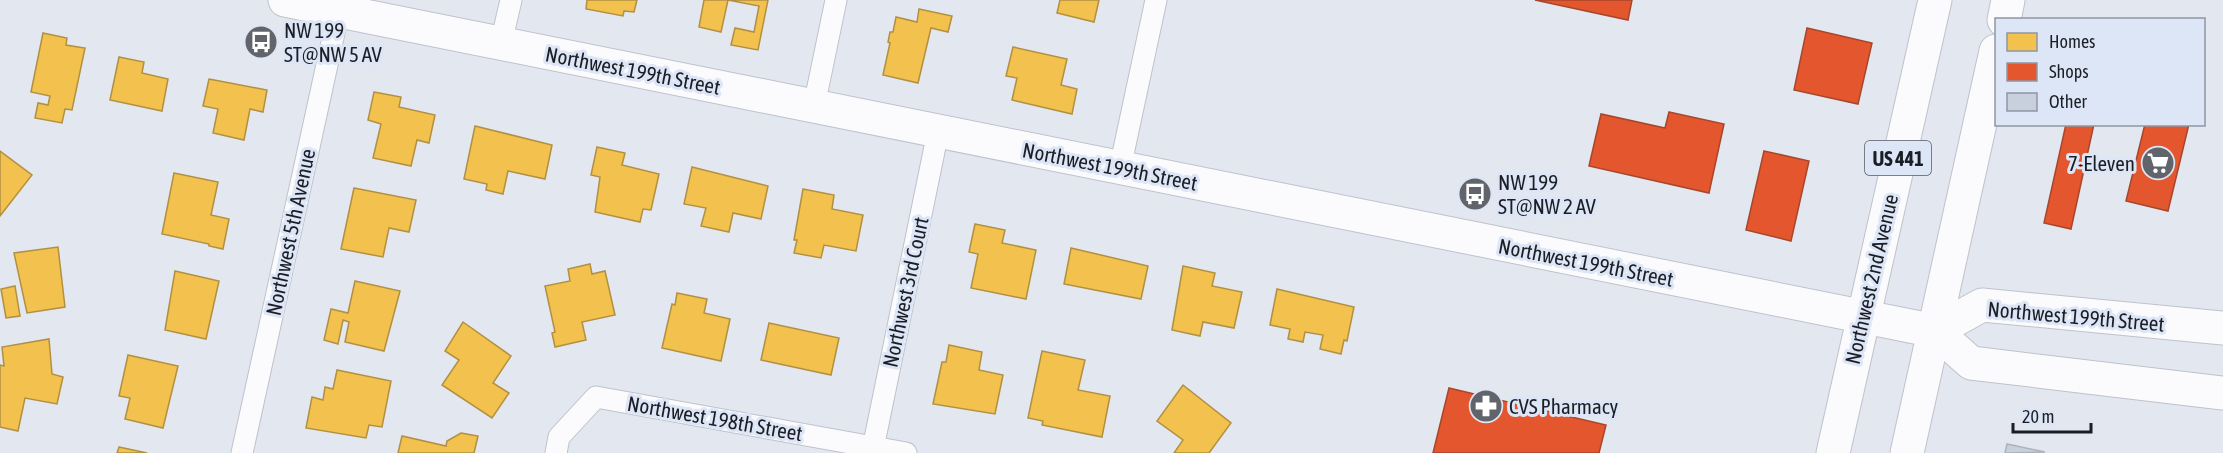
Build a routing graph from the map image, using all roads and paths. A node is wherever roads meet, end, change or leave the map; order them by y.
1 (285, 0) edge
2 (511, 0) edge
3 (836, 0) edge
4 (1156, 0) edge
5 (1935, 0) edge
6 (2008, 0) edge
7 (339, 10) junction
8 (2004, 18) edge
9 (501, 43) junction
10 (1995, 56) edge
11 (814, 106) junction
12 (938, 132) junction
13 (1120, 168) junction
14 (1862, 317) junction
15 (2223, 328) edge
16 (1935, 331) junction
17 (2223, 393) edge
18 (873, 449) edge
19 (242, 453) edge
20 (556, 453) edge
21 (906, 453) edge
22 (1833, 453) edge
23 (1907, 453) edge

1 - 7 main road, Northwest 199th Street
2 - 9 street
3 - 11 street
4 - 13 street
5 - 14 main road, Northwest 2nd Avenue / US 441
6 - 8 main road
7 - 9 main road, Northwest 199th Street
7 - 19 street, Northwest 5th Avenue
9 - 11 main road, Northwest 199th Street
10 - 16 main road
11 - 12 main road, Northwest 199th Street
12 - 13 main road, Northwest 199th Street
12 - 18 street, Northwest 3rd Court
13 - 14 main road, Northwest 199th Street
14 - 16 main road, Northwest 199th Street
14 - 22 main road, Northwest 2nd Avenue / US 441
15 - 16 main road, Northwest 199th Street
16 - 17 main road
16 - 23 main road
18 - 20 street, Northwest 198th Street
18 - 21 street, Northwest 198th Street

